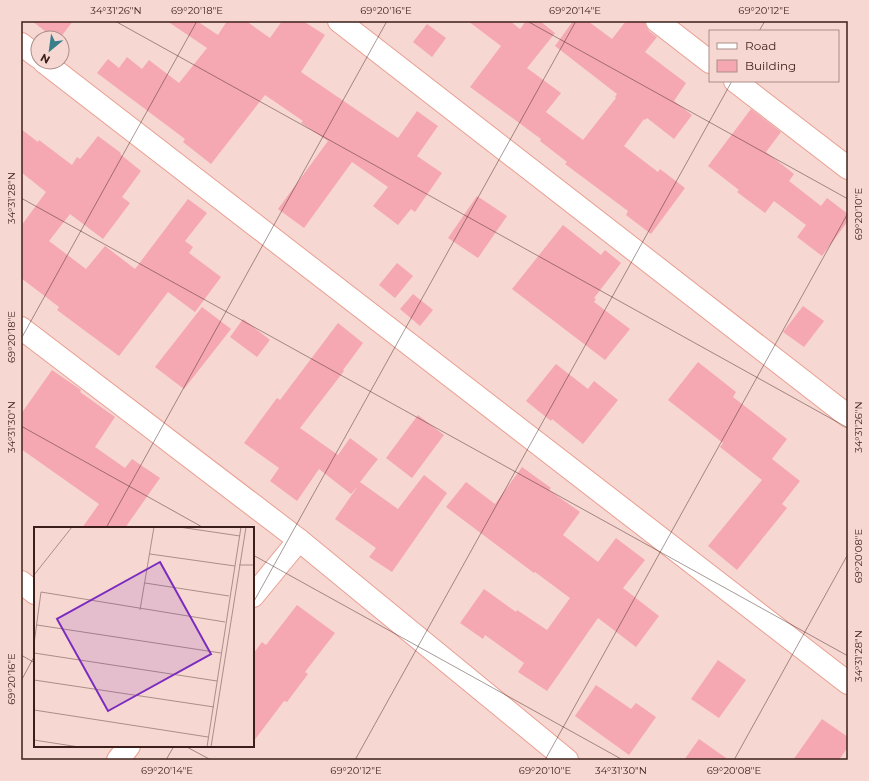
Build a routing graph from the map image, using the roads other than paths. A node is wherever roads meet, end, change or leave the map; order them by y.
1 (339, 21) edge
2 (657, 21) edge
3 (21, 44) edge
4 (30, 51) edge
5 (709, 61) edge
6 (54, 70) edge
7 (736, 82) edge
8 (848, 168) edge
9 (21, 328) edge
10 (848, 416) edge
11 (299, 540) junction
12 (21, 582) edge
13 (34, 592) edge
14 (254, 595) edge
15 (848, 683) edge
16 (128, 747) edge
17 (118, 760) edge
18 (567, 760) edge

1 - 10 street
2 - 5 street
3 - 4 street
6 - 15 street
7 - 8 street
9 - 11 street
11 - 14 street
11 - 18 street
12 - 13 street
16 - 17 street

